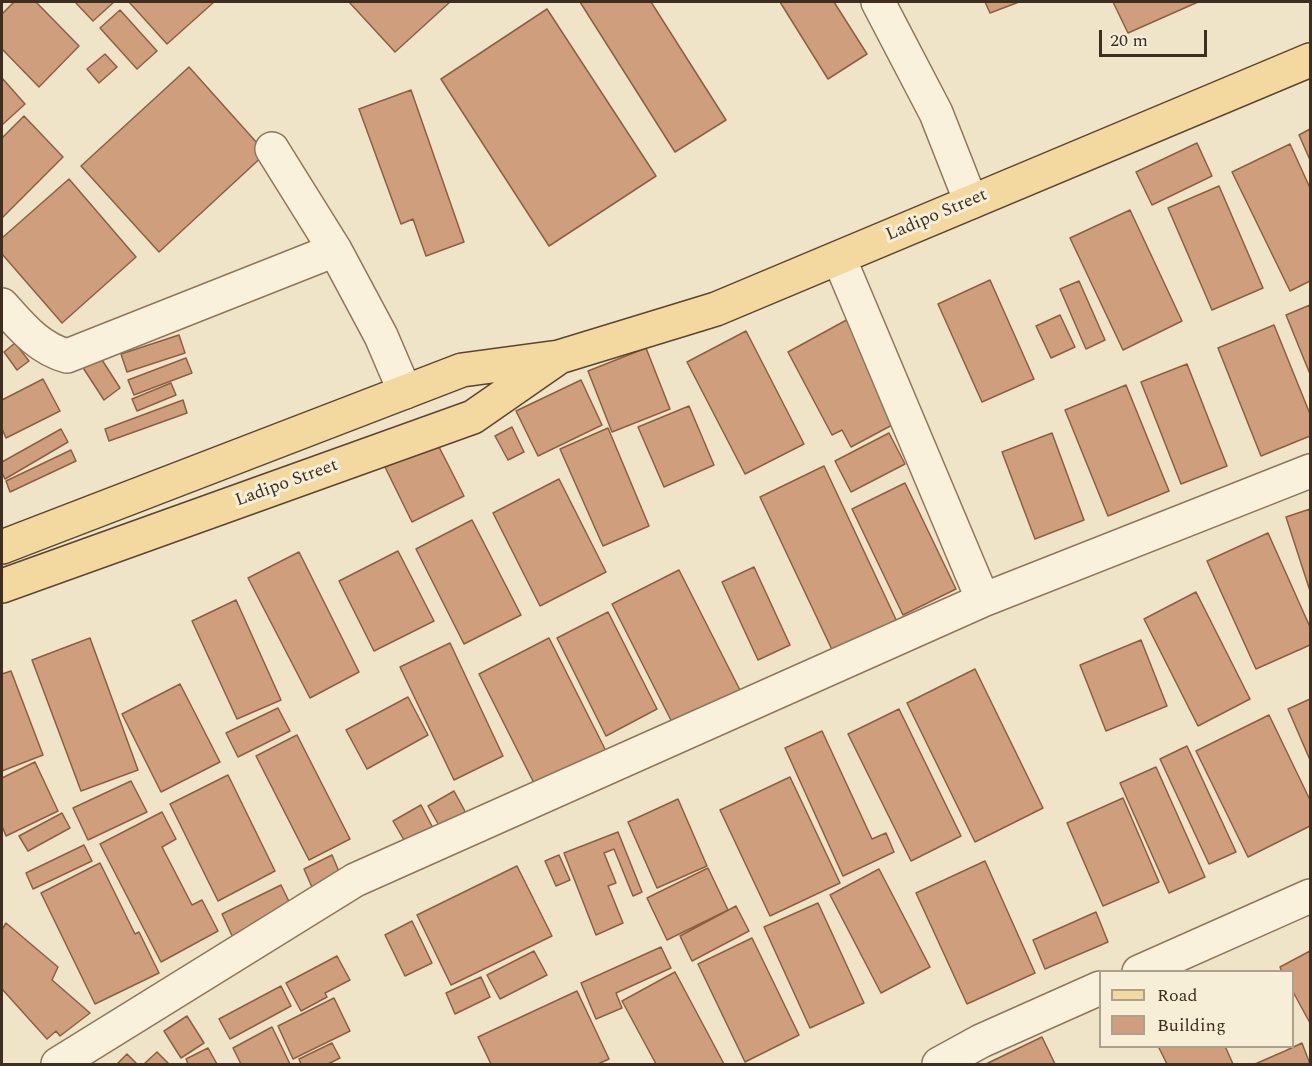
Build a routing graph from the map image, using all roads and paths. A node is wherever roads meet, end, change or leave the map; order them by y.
1 (878, 2) edge
2 (1311, 60) edge
3 (272, 149) dead end
4 (971, 202) junction
5 (335, 250) junction
6 (839, 258) junction
7 (2, 305) edge
8 (559, 357) junction
9 (405, 392) junction
10 (1311, 471) edge
11 (2, 547) edge
12 (2, 586) edge
13 (983, 600) junction
14 (1311, 896) edge
15 (1144, 970) edge
16 (1099, 989) edge
17 (58, 1065) edge
18 (939, 1065) edge

1 - 4 street
2 - 4 main road, Ladipo Street
3 - 5 street
4 - 6 main road, Ladipo Street
5 - 7 street
5 - 9 street
6 - 8 main road, Ladipo Street
6 - 13 street
8 - 9 main road, Ladipo Street
8 - 12 main road, Ladipo Street
9 - 11 main road, Ladipo Street
10 - 13 street
13 - 17 street
14 - 15 street
16 - 18 street

